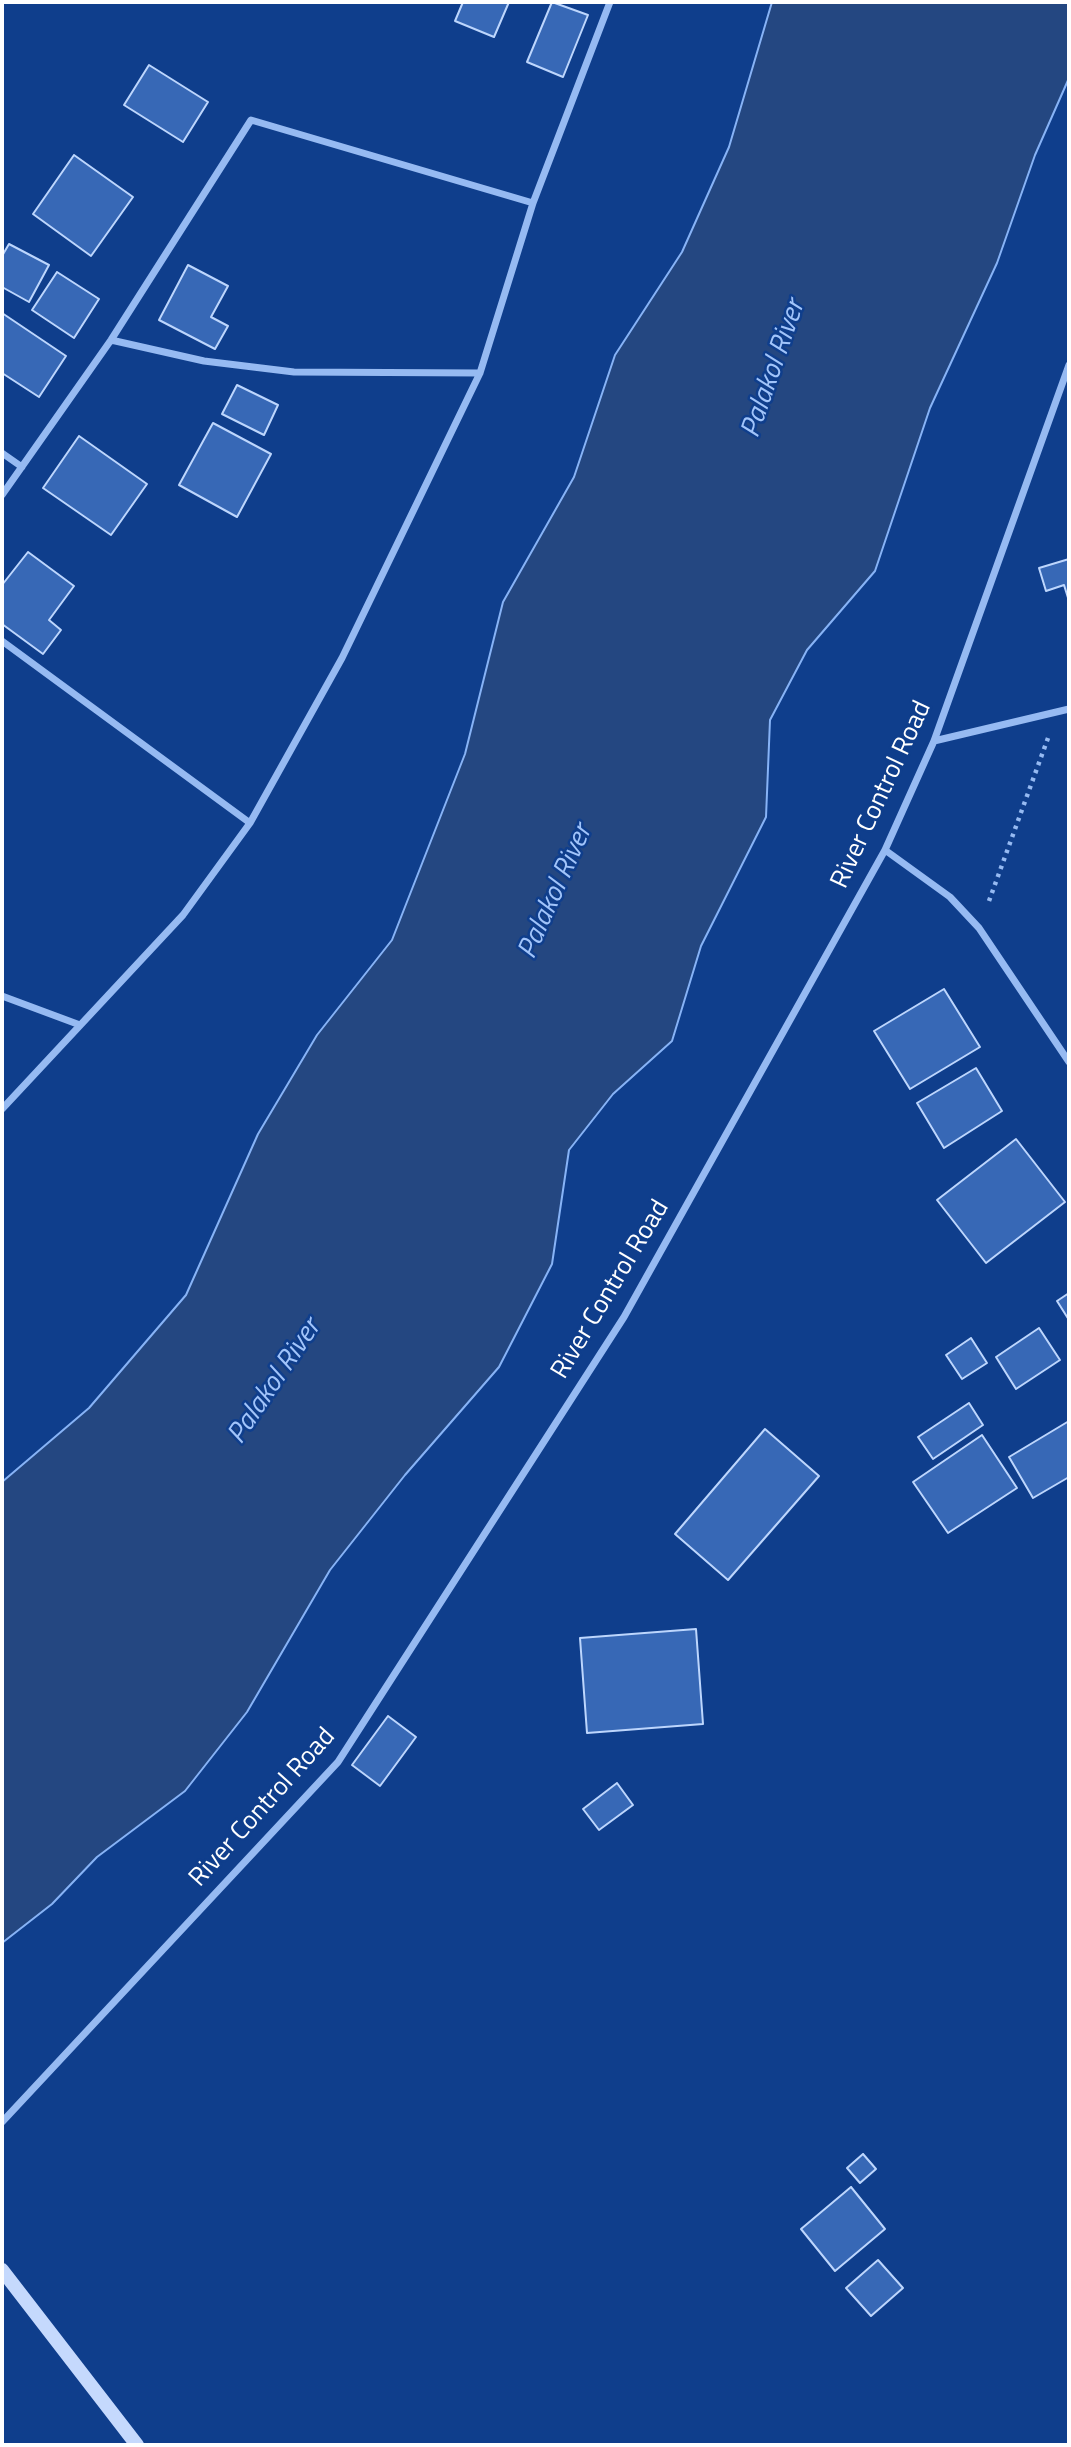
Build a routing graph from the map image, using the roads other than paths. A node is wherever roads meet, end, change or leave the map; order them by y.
1 (610, 2) edge
2 (533, 203) junction
3 (111, 340) junction
4 (1069, 365) edge
5 (480, 373) junction
6 (2, 453) edge
7 (22, 467) junction
8 (2, 495) edge
9 (2, 641) edge
10 (1069, 709) edge
11 (934, 741) junction
12 (250, 823) junction
13 (885, 850) junction
14 (2, 996) edge
15 (80, 1025) junction
16 (1069, 1062) edge
17 (2, 1109) edge
18 (2, 2122) edge
19 (2, 2270) edge
20 (137, 2445) edge

1 - 2 street
2 - 3 street
2 - 5 street
3 - 5 street
3 - 7 street
4 - 11 street, River Control Road
5 - 12 street
6 - 7 street
7 - 8 street
9 - 12 street
10 - 11 street
11 - 13 street, River Control Road
12 - 15 street
13 - 16 street
13 - 18 street, River Control Road
14 - 15 street
15 - 17 street
19 - 20 street

